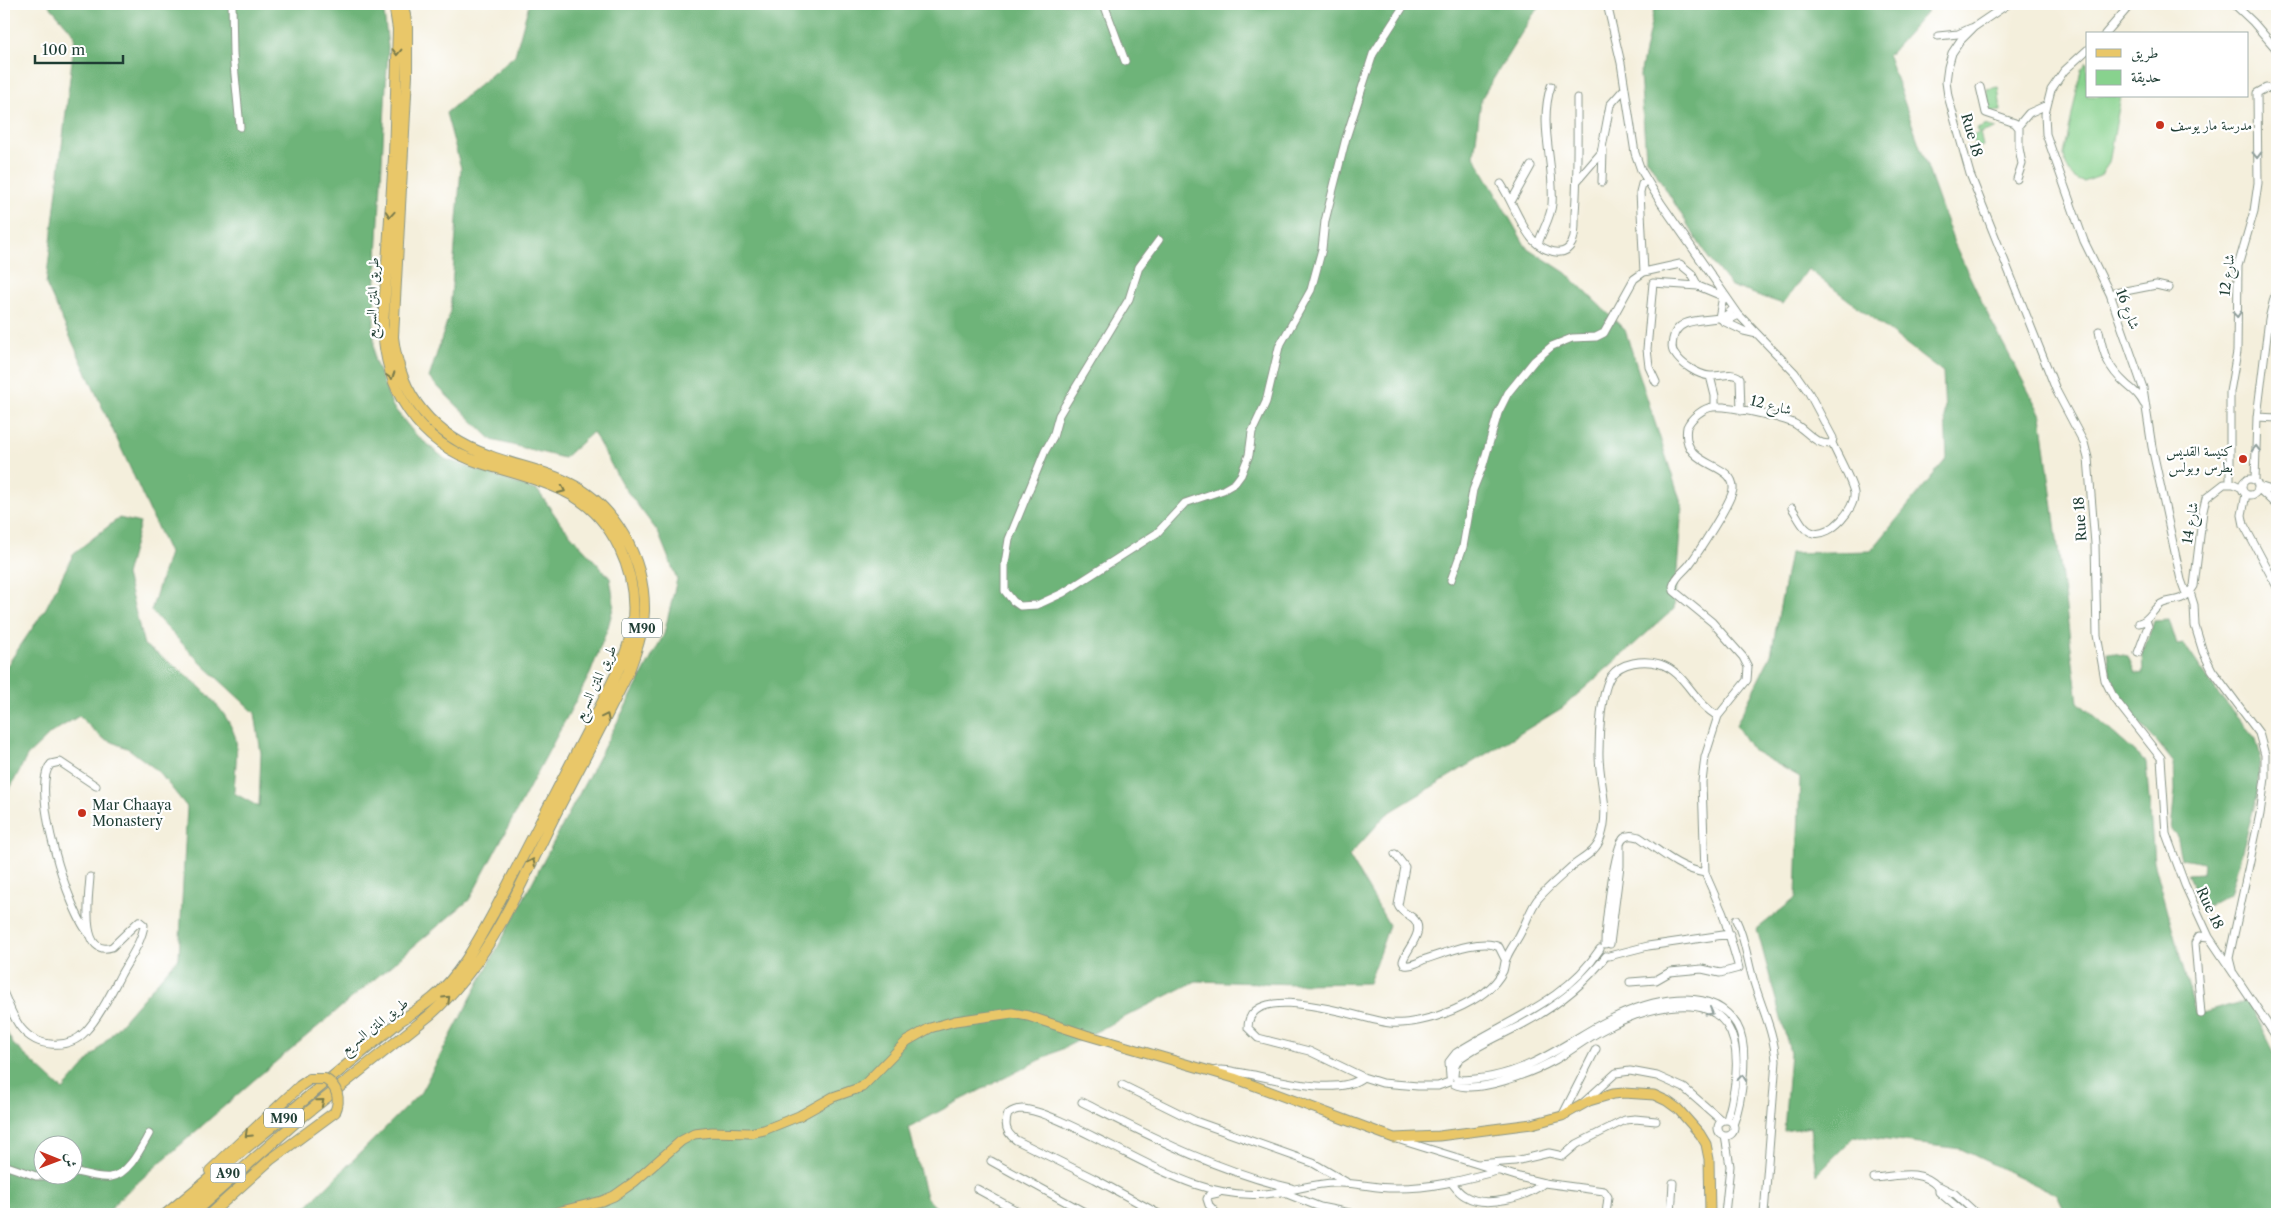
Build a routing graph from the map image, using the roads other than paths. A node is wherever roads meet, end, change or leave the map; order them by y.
1 (232, 4) edge
2 (394, 4) edge
3 (403, 4) edge
4 (1104, 4) edge
5 (1406, 4) edge
6 (1607, 4) edge
7 (2008, 4) edge
8 (2131, 4) edge
9 (2234, 4) edge
10 (1974, 27) junction
11 (2107, 32) edge
12 (1938, 36) dead end
13 (2277, 50) edge
14 (2086, 51) edge
15 (1125, 60) dead end
16 (1551, 86) dead end
17 (1980, 87) dead end
18 (1625, 88) junction
19 (2277, 90) edge
20 (1576, 98) dead end
21 (2047, 105) junction
22 (2018, 126) junction
23 (240, 127) dead end
24 (1604, 147) junction
25 (1531, 166) dead end
26 (2017, 178) dead end
27 (1647, 180) junction
28 (1577, 181) junction
29 (1602, 182) dead end
30 (1501, 184) dead end
31 (1512, 200) junction
32 (1159, 240) dead end
33 (1538, 244) junction
34 (1644, 272) junction
35 (1698, 286) junction
36 (2277, 286) edge
37 (2169, 288) dead end
38 (2110, 294) junction
39 (1725, 297) junction
40 (1734, 308) junction
41 (1739, 316) junction
42 (1721, 319) junction
43 (2100, 331) dead end
44 (1757, 334) junction
45 (1710, 376) junction
46 (1656, 382) dead end
47 (1715, 407) junction
48 (1741, 410) junction
49 (2148, 414) junction
50 (2257, 417) junction
51 (2277, 418) edge
52 (1832, 443) junction
53 (2230, 482) junction
54 (2257, 485) junction
55 (2244, 491) junction
56 (2277, 492) edge
57 (2277, 506) edge
58 (1792, 508) dead end
59 (1451, 580) dead end
60 (2277, 587) edge
61 (2189, 592) junction
62 (2138, 653) dead end
63 (1718, 716) junction
64 (96, 786) dead end
65 (1396, 854) dead end
66 (1705, 873) junction
67 (90, 877) dead end
68 (1736, 920) dead end
69 (1730, 934) junction
70 (90, 935) junction
71 (2209, 937) junction
72 (1607, 946) junction
73 (1628, 951) junction
74 (1607, 956) junction
75 (1505, 959) junction
76 (2234, 975) junction
77 (1630, 982) dead end
78 (4, 994) edge
79 (2201, 1014) dead end
80 (1509, 1028) junction
81 (2277, 1038) edge
82 (1596, 1049) dead end
83 (1531, 1067) junction
84 (1212, 1071) junction
85 (1363, 1076) junction
86 (1453, 1080) junction
87 (1122, 1085) dead end
88 (1082, 1102) dead end
89 (1581, 1105) junction
90 (1732, 1105) junction
91 (1713, 1112) junction
92 (1562, 1116) junction
93 (297, 1121) junction
94 (1656, 1121) dead end
95 (1725, 1123) junction
96 (268, 1132) junction
97 (149, 1134) dead end
98 (1728, 1134) junction
99 (1394, 1138) junction
100 (270, 1160) junction
101 (991, 1161) dead end
102 (1474, 1164) junction
103 (4, 1166) edge
104 (1497, 1171) junction
105 (82, 1172) edge
106 (32, 1175) edge
107 (1874, 1178) dead end
108 (1347, 1182) junction
109 (1451, 1182) junction
110 (1544, 1183) junction
111 (1673, 1183) dead end
112 (200, 1186) junction
113 (1938, 1187) junction
114 (977, 1189) dead end
115 (1294, 1189) junction
116 (1223, 1192) junction
117 (1282, 1192) junction
118 (185, 1213) edge
119 (166, 1214) edge
120 (210, 1214) edge
121 (549, 1214) edge
122 (1023, 1214) edge
123 (1088, 1214) edge
124 (1158, 1214) edge
125 (1217, 1214) edge
126 (1356, 1214) edge
127 (1606, 1214) edge
128 (1671, 1214) edge
129 (1710, 1214) edge
130 (1725, 1214) edge
131 (1764, 1214) edge
132 (1965, 1214) edge
133 (1977, 1214) edge

1 - 23 street
2 -> 96 highway, طريق المتن السريع / M90
93 -> 3 highway, طريق المتن السريع / M90
4 - 15 street
5 - 32 street
6 - 18 street, شارع 12
7 - 10 street, Rue 18
8 - 11 street
9 - 13 street
10 - 12 street
10 - 71 street, Rue 18
14 - 21 street, شارع 16
16 - 33 street
17 - 22 street
18 - 24 street
18 - 27 street, شارع 12
19 -> 53 street, شارع 12
20 - 28 street
21 - 22 street
21 - 38 street, شارع 16
22 - 26 street
24 - 28 street
24 - 29 street
25 - 31 street
27 - 34 street
27 - 39 street, شارع 12
28 - 33 street
30 - 31 street
31 - 33 street
34 - 35 street
34 - 59 street
35 - 39 street
35 - 46 street
36 - 50 street
37 - 38 street
38 - 49 street, شارع 16
39 - 40 street, شارع 12
39 - 42 street
40 - 41 street, شارع 12
40 - 42 street
41 - 42 street
41 - 44 street, شارع 12
42 - 44 street
42 - 45 street
43 - 49 street
44 - 52 street, شارع 12
45 - 47 street
45 - 48 street
47 - 48 street, شارع 12
47 - 63 street
48 - 52 street, شارع 12
49 - 61 street, شارع 16
50 - 51 street
54 -> 50 street
52 - 58 street
53 - 55 street
53 - 61 street, شارع 14
54 - 55 street
54 - 55 street
54 - 56 street
54 - 57 street
55 - 60 street
61 - 62 street
61 - 76 street, شارع 16
63 - 66 street
63 - 75 street
64 - 70 street
65 - 75 street
66 - 69 street
66 - 72 street
67 - 70 street
68 - 131 street
69 - 73 street
69 - 77 street
70 - 78 street
71 - 76 street, Rue 18
71 - 79 street
72 - 73 street
72 - 74 street
72 - 74 street
72 - 80 street
73 - 74 street
74 - 80 street
75 - 85 street
76 - 81 street, Rue 18
80 - 86 street
82 - 92 street
83 - 86 street
83 -> 90 street
95 -> 83 street
84 - 85 street
84 - 99 main road
84 - 121 main road
85 - 86 street
87 - 108 street
88 - 115 street
89 - 91 street
89 - 92 main road
89 - 129 main road
90 - 91 street
90 - 95 street
91 - 95 street
92 - 99 main road
93 - 100 highway
93 - 118 highway, طريق المتن السريع / M90
94 - 102 street
95 - 98 street
95 - 98 street
96 - 112 highway, طريق المتن السريع / M90
96 - 118 highway, A90
97 - 105 street
98 - 130 street
99 - 102 street
100 -> 112 highway, A90, bridge
100 - 120 highway
101 - 123 street
102 - 104 street
103 - 106 street
104 - 109 street
104 - 110 street
107 - 113 street
108 - 109 street
108 - 115 street
109 - 110 street
110 - 127 street
111 - 128 street
112 - 119 highway, طريق المتن السريع / M90
113 - 132 street
113 - 133 street
114 - 122 street
115 - 117 street
116 - 117 street
116 - 124 street
116 - 125 street
117 - 126 street

